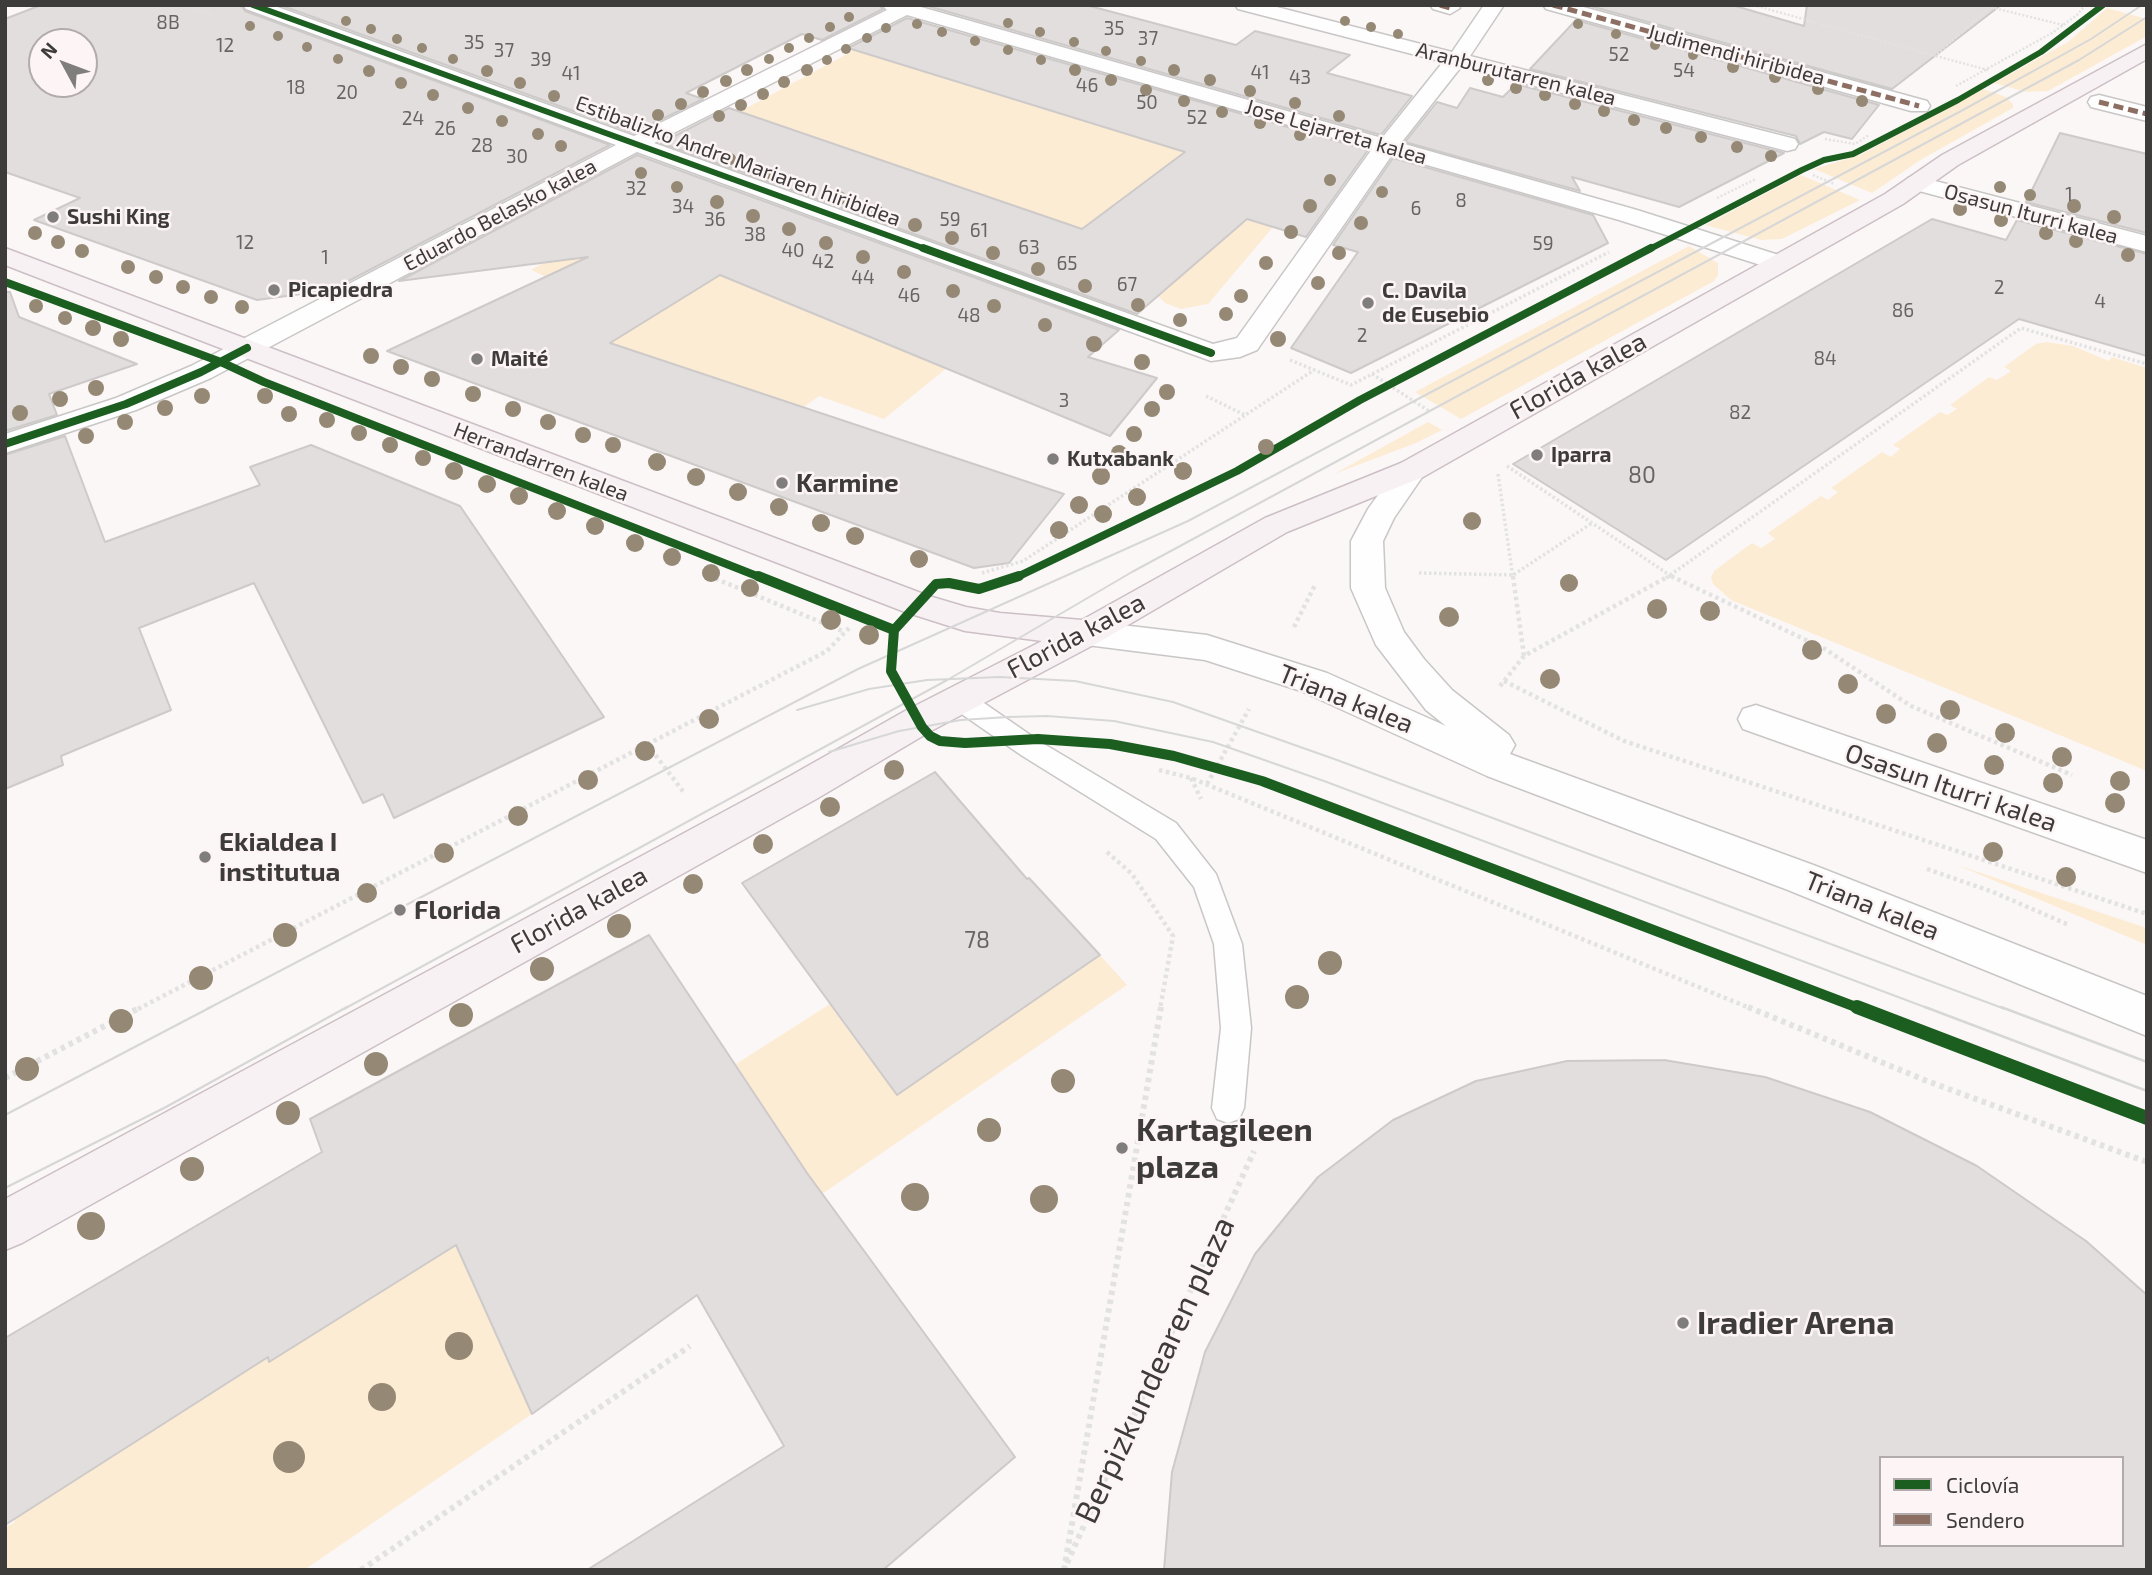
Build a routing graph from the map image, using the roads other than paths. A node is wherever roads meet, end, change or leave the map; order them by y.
1 (253, 5) edge
2 (1245, 5) edge
3 (1494, 5) edge
4 (1553, 5) edge
5 (898, 7) edge
6 (2147, 50) edge
7 (1457, 58) junction
8 (2099, 102) dead end
9 (1919, 106) road end
10 (2147, 114) edge
11 (635, 144) junction
12 (1787, 144) dead end
13 (1387, 146) junction
14 (1916, 183) junction
15 (2147, 244) edge
16 (5, 256) edge
17 (1779, 263) junction
18 (247, 348) junction
19 (5, 444) edge
20 (1412, 470) junction
21 (1087, 633) junction
22 (959, 699) junction
23 (1756, 719) dead end
24 (1595, 802) junction
25 (2147, 857) edge
26 (2147, 1016) edge
27 (1228, 1108) dead end
28 (5, 1226) edge

1 - 11 street, Estibalizko Andre Mariaren hiribidea
2 - 7 street, Aranburutarren kalea
3 - 7 street
4 - 9 street, Judimendi hiribidea
5 - 11 street, Eduardo Belasko kalea
5 - 13 street, Jose Lejarreta kalea
6 - 14 main road, Florida kalea
7 - 12 street, Aranburutarren kalea
7 - 13 street
8 - 10 street
11 - 13 street, Estibalizko Andre Mariaren hiribidea
11 - 18 street, Eduardo Belasko kalea
13 - 17 street, Jose Lejarreta kalea
14 - 15 street, Osasun Iturri kalea
14 - 17 main road, Florida kalea
16 - 18 main road, Herrandarren kalea
17 - 20 main road, Florida kalea
18 - 19 street, Eduardo Belasko kalea
18 - 21 main road, Herrandarren kalea
20 - 21 main road, Florida kalea
20 - 24 street, Triana kalea
21 - 22 main road, Florida kalea
21 - 24 street, Triana kalea
22 - 27 lane
22 - 28 main road, Florida kalea
23 - 25 street, Osasun Iturri kalea
24 - 26 street, Triana kalea

